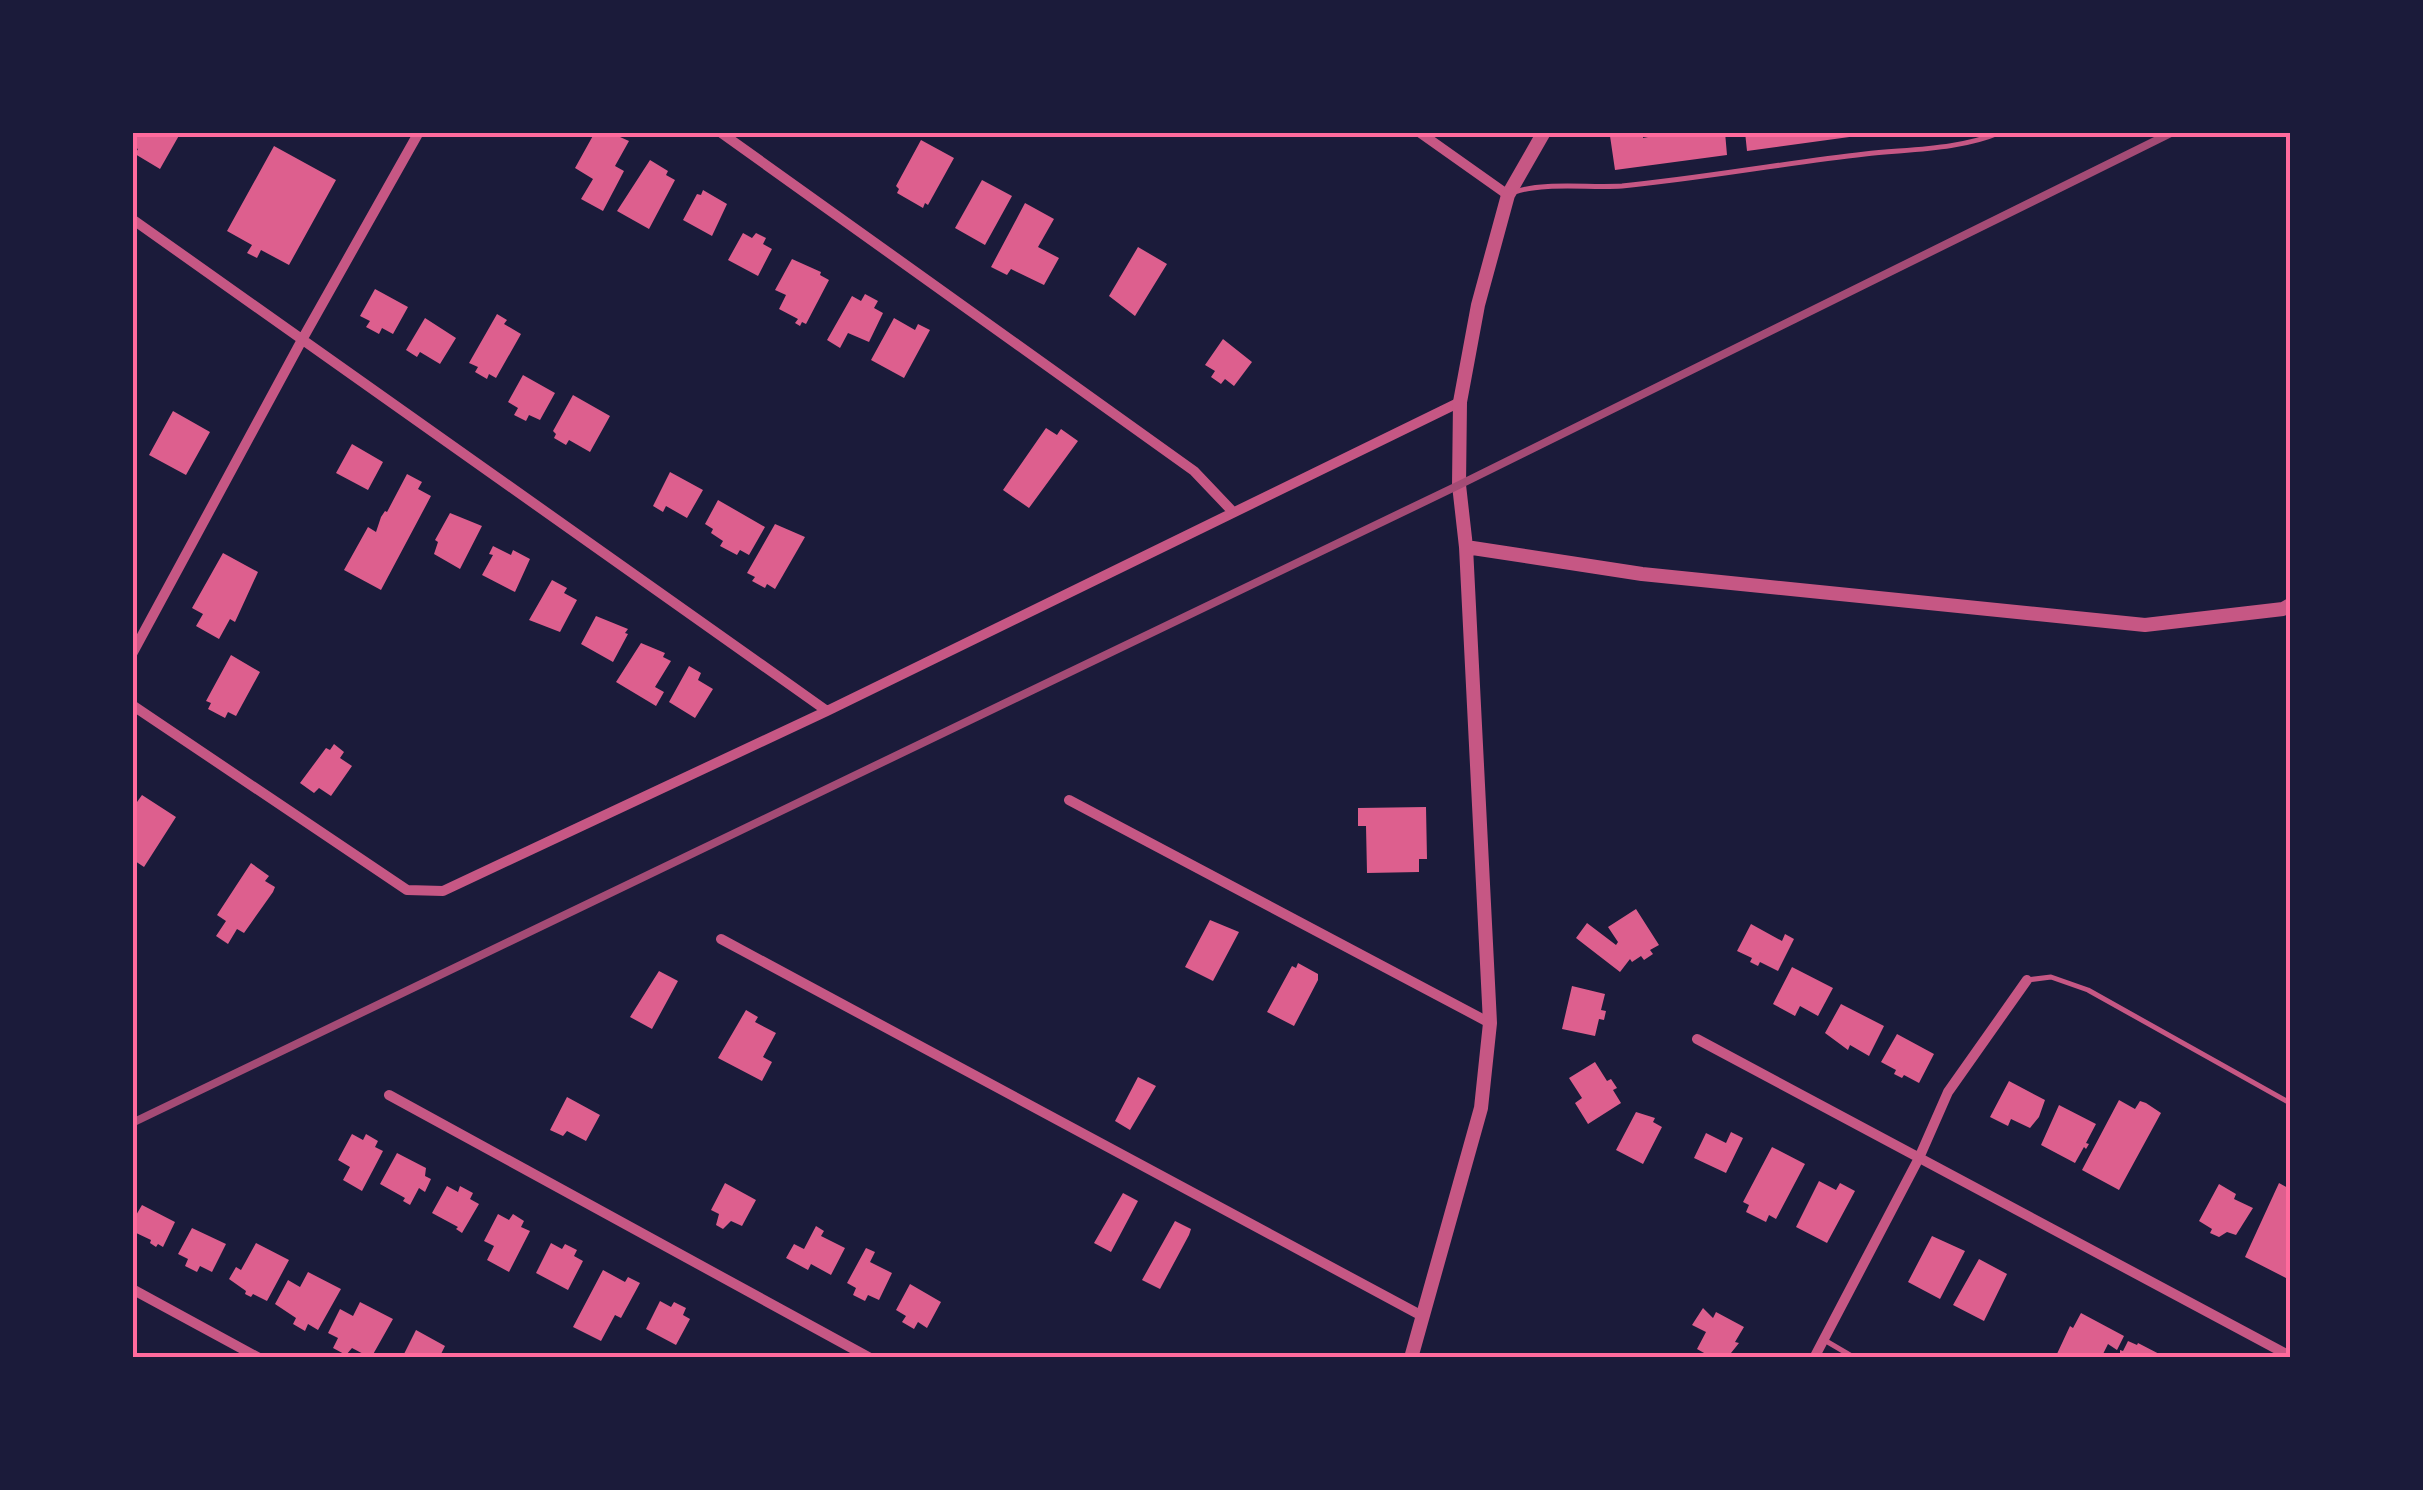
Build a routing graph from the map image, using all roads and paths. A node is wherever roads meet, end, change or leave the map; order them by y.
1 (419, 132) edge
2 (720, 132) edge
3 (1419, 132) edge
4 (1544, 132) edge
5 (2001, 132) edge
6 (1508, 195) junction
7 (132, 219) edge
8 (304, 338) junction
9 (1460, 402) junction
10 (1234, 512) junction
11 (1466, 547) junction
12 (2290, 605) edge
13 (132, 654) edge
14 (132, 705) edge
15 (826, 711) junction
16 (1069, 800) dead end
17 (721, 939) dead end
18 (2027, 980) joint
19 (1490, 1023) junction
20 (1697, 1038) dead end
21 (389, 1095) dead end
22 (2290, 1103) edge
23 (1919, 1158) junction
24 (132, 1290) edge
25 (1424, 1316) junction
26 (1823, 1340) junction
27 (2290, 1356) edge
28 (259, 1358) edge
29 (870, 1358) edge
30 (1411, 1358) edge
31 (1814, 1358) edge
32 (1855, 1358) edge

1 - 8 street
2 - 10 street
3 - 6 street
4 - 6 street
5 - 6 lane
6 - 9 street
7 - 8 street
8 - 13 street
8 - 15 street
9 - 10 street
9 - 11 street
10 - 15 street
11 - 12 street
11 - 19 street
14 - 15 street
16 - 19 street
17 - 25 street
18 - 22 lane
18 - 23 street
19 - 25 street
20 - 23 street
21 - 29 street
23 - 26 street
23 - 27 street
24 - 28 street
25 - 30 street
26 - 31 street
26 - 32 lane

